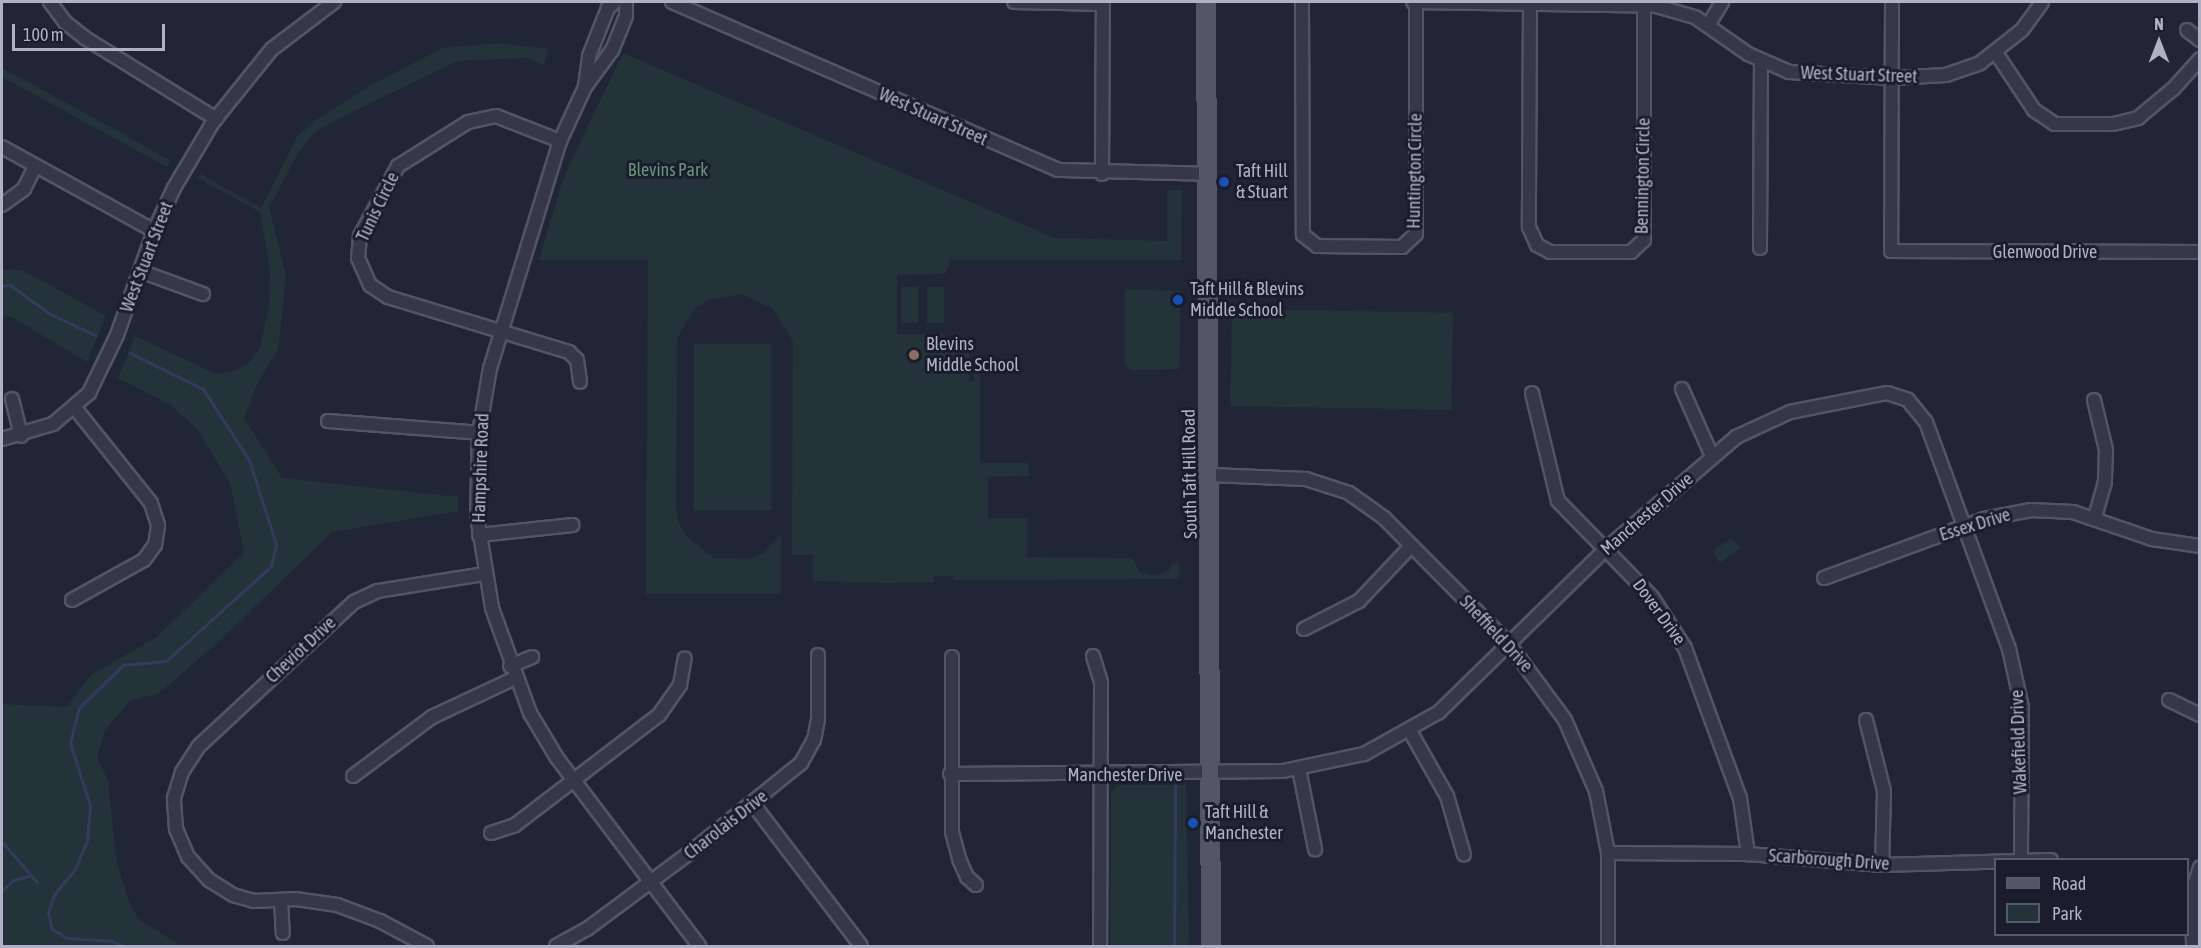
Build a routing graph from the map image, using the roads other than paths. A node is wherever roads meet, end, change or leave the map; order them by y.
1 (50, 2) edge
2 (334, 2) edge
3 (615, 2) edge
4 (626, 2) edge
5 (672, 2) edge
6 (1014, 2) edge
7 (1206, 2) edge
8 (1302, 2) edge
9 (1414, 2) edge
10 (1722, 2) edge
11 (1892, 2) edge
12 (2042, 2) edge
13 (1103, 3) edge
14 (1530, 3) edge
15 (1644, 4) junction
16 (1708, 24) junction
17 (2187, 30) dead end
18 (2199, 40) edge
19 (1996, 53) junction
20 (2199, 59) edge
21 (1761, 62) junction
22 (1892, 78) junction
23 (585, 87) junction
24 (216, 119) junction
25 (560, 141) junction
26 (2, 147) edge
27 (35, 166) junction
28 (1102, 174) junction
29 (1208, 174) junction
30 (2, 205) edge
31 (154, 231) junction
32 (1760, 249) dead end
33 (2199, 252) edge
34 (140, 271) junction
35 (203, 294) dead end
36 (501, 331) junction
37 (580, 382) dead end
38 (1682, 389) dead end
39 (1532, 393) dead end
40 (12, 399) dead end
41 (2094, 400) dead end
42 (75, 408) junction
43 (328, 421) dead end
44 (479, 433) junction
45 (21, 436) junction
46 (2, 439) edge
47 (1713, 456) junction
48 (1211, 475) junction
49 (2095, 517) junction
50 (572, 525) dead end
51 (1964, 526) junction
52 (479, 535) junction
53 (1411, 546) junction
54 (2199, 546) edge
55 (1606, 549) junction
56 (484, 574) junction
57 (1824, 578) dead end
58 (72, 600) dead end
59 (1304, 629) dead end
60 (1509, 644) junction
61 (818, 655) dead end
62 (1093, 656) dead end
63 (532, 657) dead end
64 (952, 657) dead end
65 (685, 658) dead end
66 (512, 672) junction
67 (2169, 700) dead end
68 (2199, 715) edge
69 (1866, 720) dead end
70 (1410, 731) junction
71 (1299, 769) junction
72 (950, 774) junction
73 (1211, 774) junction
74 (1101, 775) junction
75 (353, 776) dead end
76 (574, 781) junction
77 (753, 804) junction
78 (491, 833) dead end
79 (1314, 849) dead end
80 (1608, 853) junction
81 (1749, 854) junction
82 (1464, 855) dead end
83 (2021, 858) edge
84 (1994, 859) edge
85 (1882, 865) junction
86 (2196, 869) edge
87 (649, 883) junction
88 (976, 885) dead end
89 (281, 900) junction
90 (283, 933) dead end
91 (421, 945) edge
92 (556, 946) edge
93 (699, 946) edge
94 (861, 946) edge
95 (1100, 946) edge
96 (1211, 946) edge
97 (1608, 946) edge
98 (2193, 946) edge

1 - 24 street
2 - 24 street, West Stuart Street
3 - 23 street, Hampshire Road
4 - 23 street, Hampshire Road
5 - 28 street, West Stuart Street
6 - 13 street
7 - 29 main road, South Taft Hill Road
8 - 9 street, Huntington Circle
9 - 14 street, West Stuart Street
10 - 16 street
11 - 22 street
12 - 19 street, West Stuart Street
13 - 28 street
14 - 15 street, West Stuart Street
14 - 15 street, Bennington Circle
15 - 16 street, West Stuart Street
16 - 21 street, West Stuart Street
17 - 18 street
19 - 20 street
19 - 22 street, West Stuart Street
21 - 22 street, West Stuart Street
21 - 32 street
22 - 33 street, Glenwood Drive
23 - 25 street, Hampshire Road
24 - 31 street, West Stuart Street
25 - 36 street, Hampshire Road
25 - 36 street, Tunis Circle
26 - 27 street
27 - 30 street
27 - 31 street
28 - 29 street, West Stuart Street
29 - 48 main road, South Taft Hill Road
31 - 34 street, West Stuart Street
34 - 35 street
34 - 42 street, West Stuart Street
36 - 37 street, Tunis Circle
36 - 44 street, Hampshire Road
38 - 47 street
39 - 55 street, Dover Drive
40 - 45 street
41 - 49 street
42 - 45 street, West Stuart Street
42 - 58 street
43 - 44 street
44 - 52 street, Hampshire Road
45 - 46 street, West Stuart Street
47 - 51 street, Manchester Drive
47 - 55 street, Manchester Drive
48 - 53 street, Sheffield Drive
48 - 73 main road, South Taft Hill Road
49 - 51 street, Essex Drive
49 - 54 street, Essex Drive
50 - 52 street
51 - 57 street, Essex Drive
51 - 83 street, Wakefield Drive
52 - 56 street, Hampshire Road
53 - 59 street
53 - 60 street, Sheffield Drive
55 - 60 street, Manchester Drive
55 - 81 street, Dover Drive
56 - 66 street, Hampshire Road
56 - 89 street, Cheviot Drive
60 - 70 street, Manchester Drive
60 - 80 street, Sheffield Drive
61 - 77 street, Charolais Drive
62 - 74 street
63 - 66 street
64 - 72 street
65 - 76 street
66 - 75 street
66 - 76 street, Hampshire Road
67 - 68 street
69 - 85 street
70 - 71 street, Manchester Drive
70 - 82 street
71 - 73 street, Manchester Drive
71 - 79 street
72 - 74 street, Manchester Drive
72 - 88 street
73 - 74 street, Manchester Drive
73 - 96 main road, South Taft Hill Road
74 - 95 street
76 - 78 street
76 - 87 street, Hampshire Road
77 - 87 street, Charolais Drive
77 - 94 street
80 - 81 street, Scarborough Drive
80 - 97 street, Sheffield Drive
81 - 85 street, Scarborough Drive
84 - 85 street, Scarborough Drive
86 - 98 street
87 - 92 street, Charolais Drive
87 - 93 street, Hampshire Road
89 - 90 street
89 - 91 street

